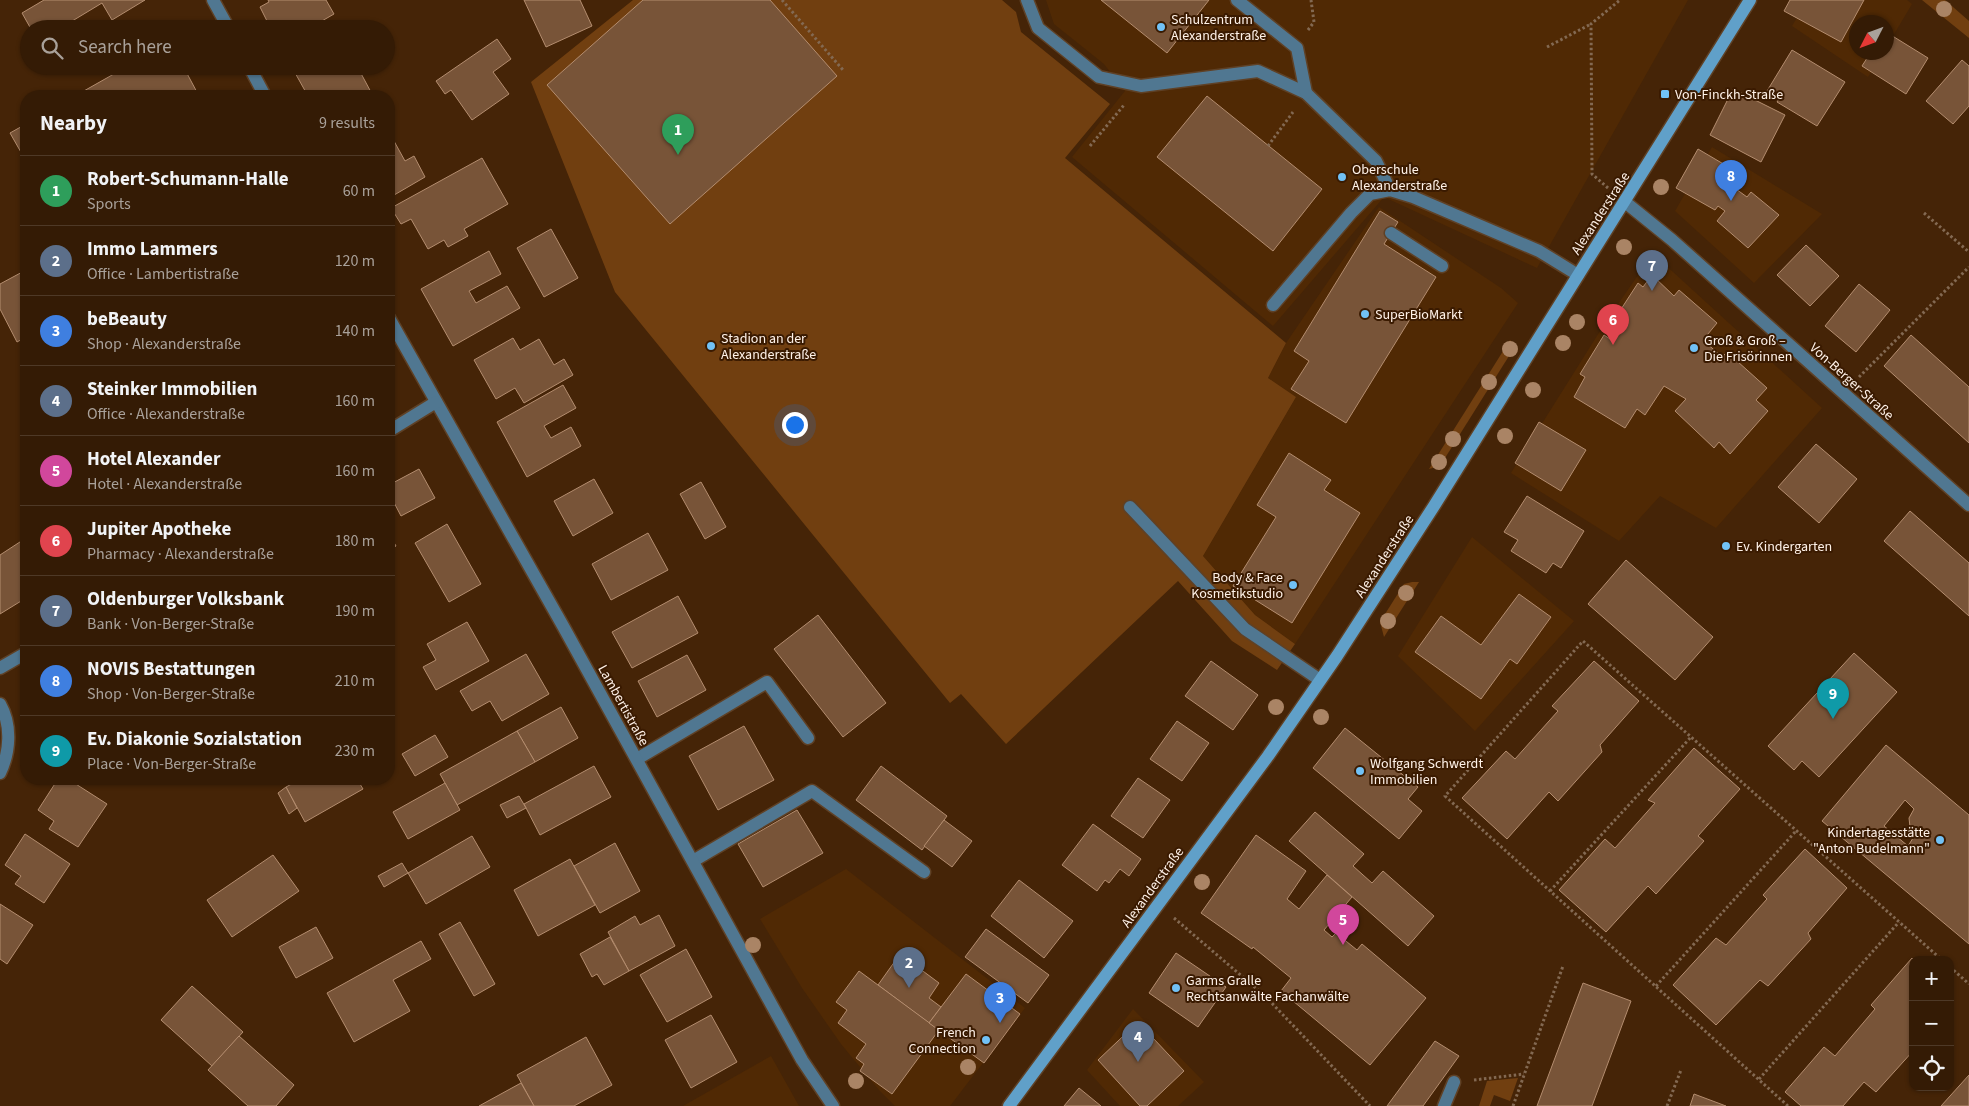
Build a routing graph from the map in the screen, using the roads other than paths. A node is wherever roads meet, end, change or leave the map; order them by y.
1 (1027, 0) edge
2 (1237, 0) edge
3 (1750, 0) edge
4 (220, 3) edge
5 (226, 20) edge
6 (254, 75) edge
7 (263, 90) edge
8 (1306, 93) junction
9 (1390, 190) junction
10 (1625, 202) junction
11 (1391, 233) dead end
12 (1442, 266) dead end
13 (1578, 275) junction
14 (1273, 305) dead end
15 (395, 329) edge
16 (436, 402) junction
17 (395, 427) edge
18 (1969, 505) edge
19 (1130, 507) dead end
20 (20, 656) edge
21 (0, 668) edge
22 (1320, 680) junction
23 (0, 704) edge
24 (808, 738) dead end
25 (637, 760) junction
26 (0, 773) edge
27 (693, 861) junction
28 (924, 872) dead end
29 (1454, 1082) road end
30 (833, 1106) edge
31 (1009, 1106) edge
32 (1444, 1106) edge

1 - 8 street
2 - 8 street
3 - 10 street, Alexanderstraße
4 - 5 street
6 - 7 street
8 - 9 street
9 - 13 street
9 - 14 street
10 - 13 street, Alexanderstraße
10 - 18 street, Von-Berger-Straße
11 - 12 street
13 - 22 street, Alexanderstraße
15 - 16 street, Lambertistraße
16 - 17 street
16 - 25 street, Lambertistraße
19 - 22 street
20 - 21 street
22 - 31 street, Alexanderstraße
23 - 26 street
24 - 25 street
25 - 27 street, Lambertistraße
27 - 28 street
27 - 30 street, Lambertistraße
29 - 32 street

